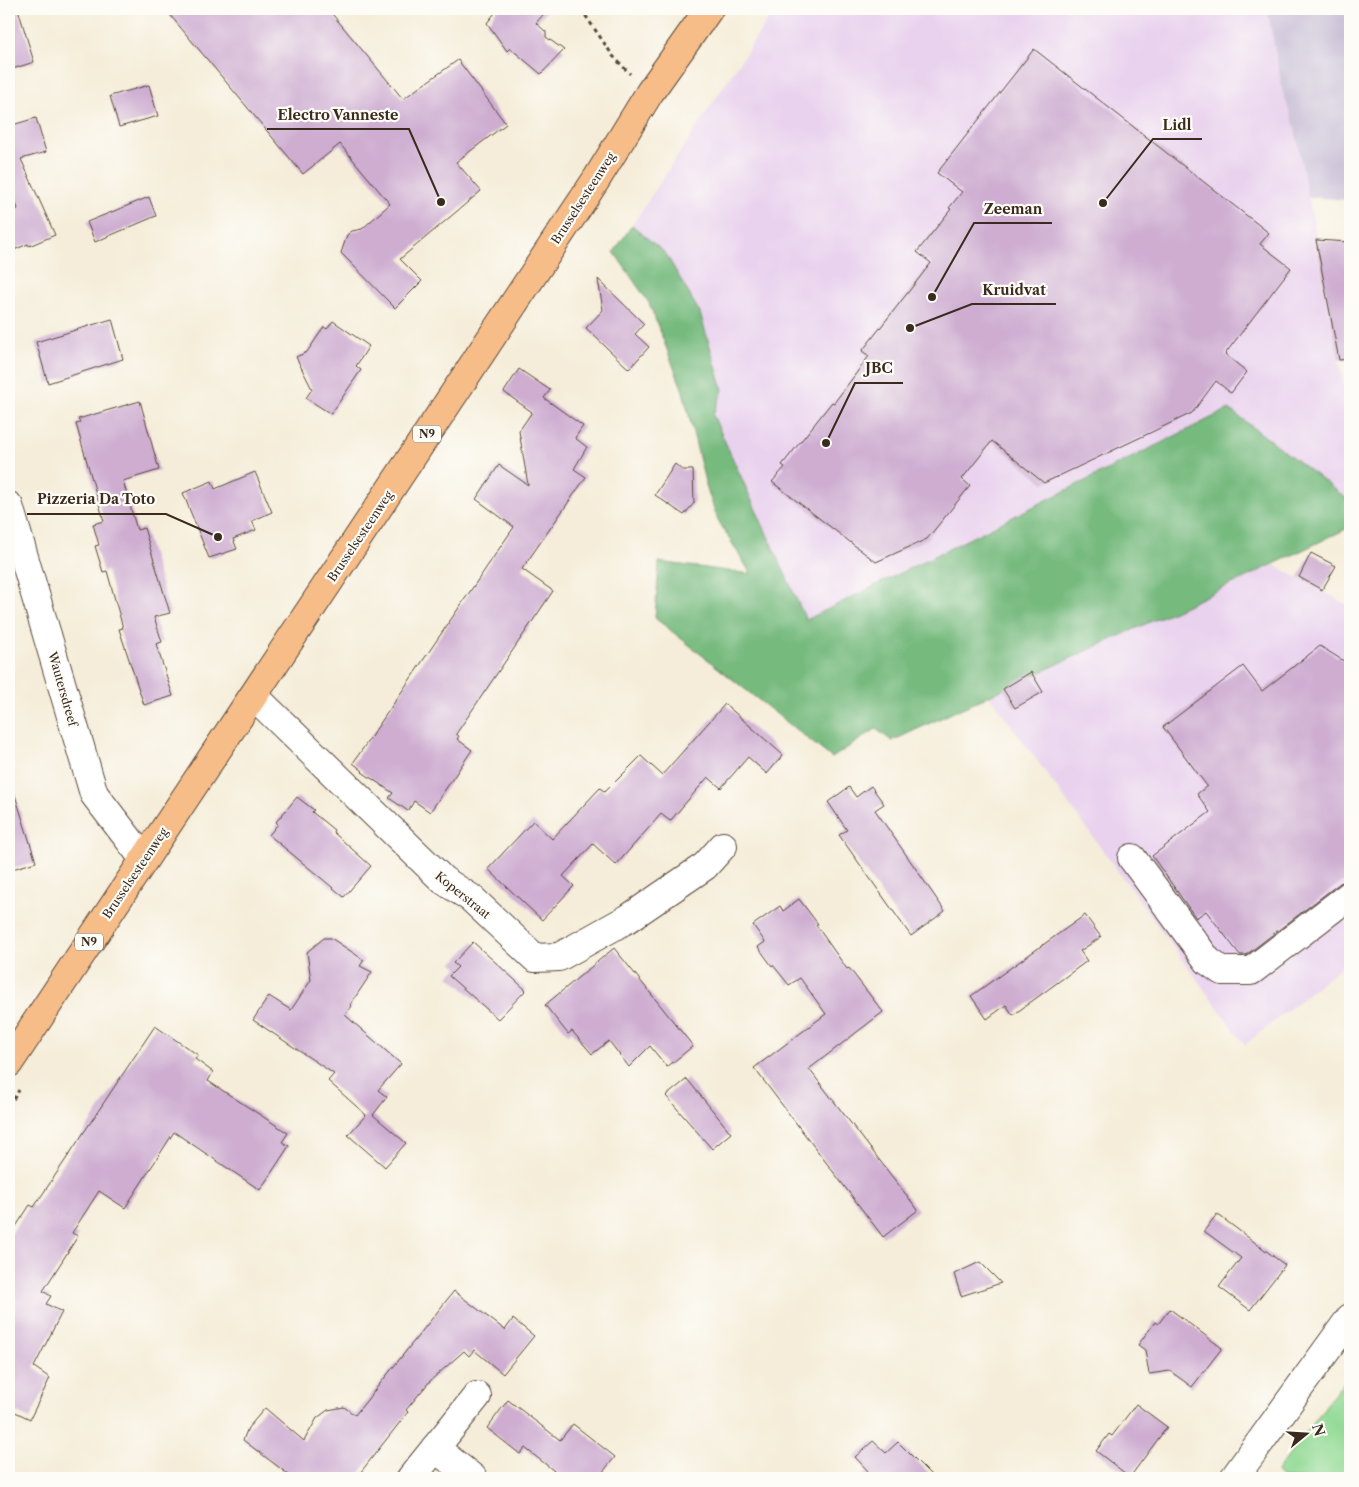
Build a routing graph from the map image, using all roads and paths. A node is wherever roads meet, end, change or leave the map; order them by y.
1 (581, 9) edge
2 (709, 9) edge
3 (650, 92) junction
4 (9, 506) edge
5 (254, 696) junction
6 (723, 846) dead end
7 (1132, 858) dead end
8 (144, 859) junction
9 (1350, 895) edge
10 (9, 1062) edge
11 (1350, 1318) edge
12 (477, 1396) dead end
13 (435, 1448) junction
14 (411, 1478) edge
15 (473, 1478) edge
16 (1234, 1478) edge

1 - 3 path
2 - 3 main road, Brusselsesteenweg / N9
3 - 5 main road, Brusselsesteenweg / N9
4 - 8 street, Wautersdreef
5 - 6 street, Koperstraat
5 - 8 main road, Brusselsesteenweg / N9
7 - 9 street
8 - 10 main road, Brusselsesteenweg / N9
11 - 16 street
12 - 13 street
13 - 14 street
13 - 15 street

